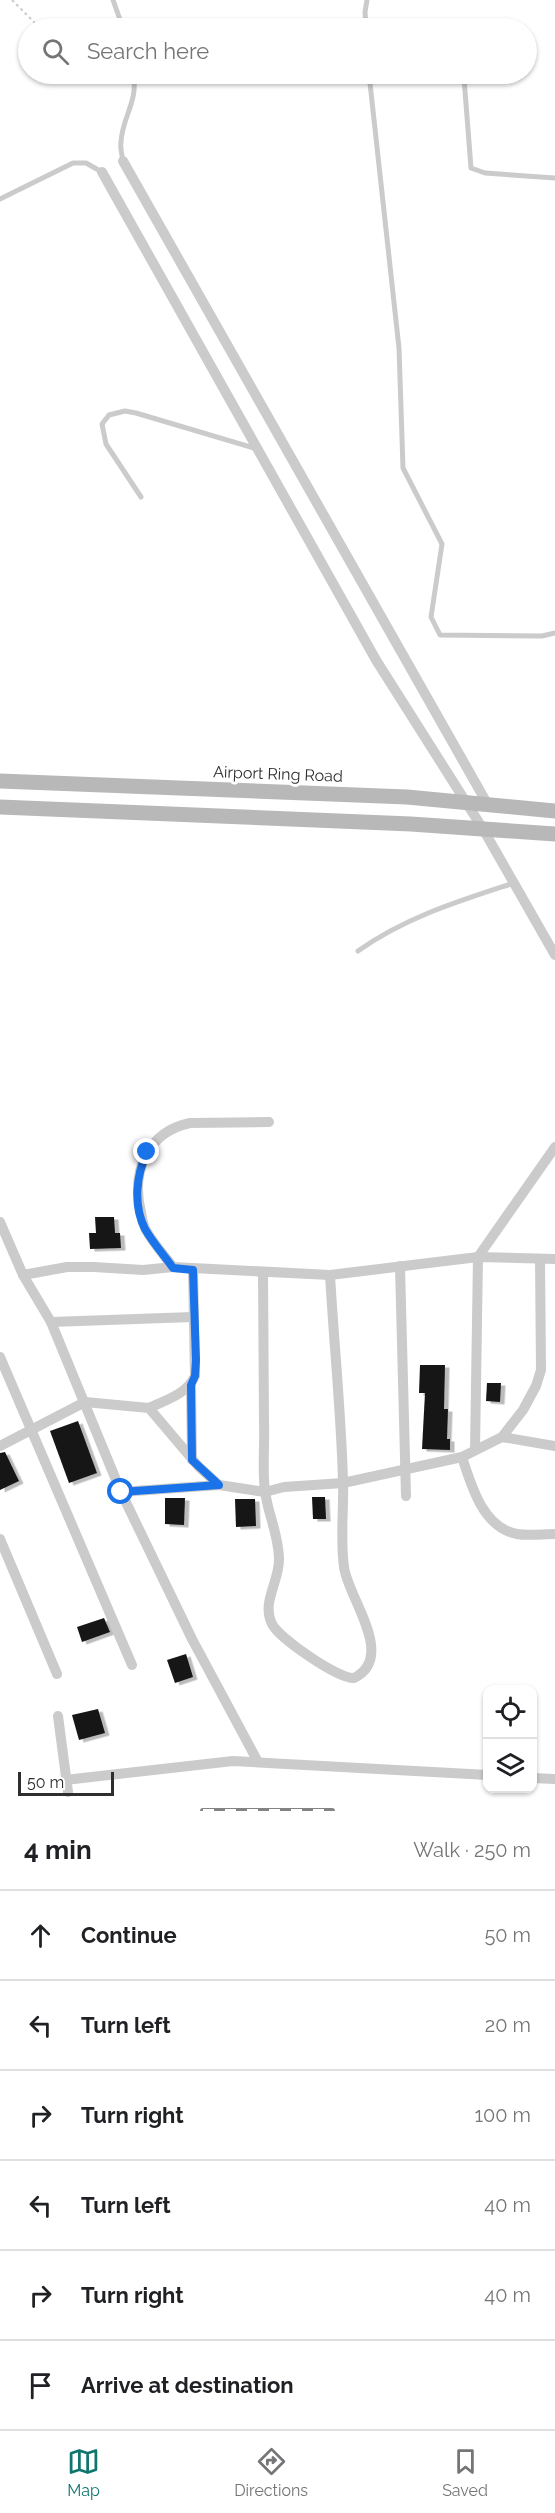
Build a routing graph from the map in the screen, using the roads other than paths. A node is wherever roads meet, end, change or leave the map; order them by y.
1 (113, 0) edge
2 (368, 0) edge
3 (119, 18) edge
4 (365, 18) edge
5 (133, 84) edge
6 (370, 84) edge
7 (464, 84) edge
8 (123, 161) joint
9 (102, 172) joint
10 (555, 178) edge
11 (0, 199) edge
12 (258, 450) junction
13 (141, 497) dead end
14 (555, 633) edge
15 (0, 781) edge
16 (465, 802) junction
17 (488, 805) junction
18 (0, 807) edge
19 (555, 812) edge
20 (483, 829) junction
21 (555, 834) edge
22 (514, 883) junction
23 (358, 951) dead end
24 (555, 955) edge
25 (269, 1122) dead end
26 (555, 1147) edge
27 (0, 1222) edge
28 (478, 1257) junction
29 (540, 1259) junction
30 (555, 1259) edge
31 (400, 1266) junction
32 (173, 1268) junction
33 (193, 1270) junction
34 (263, 1272) junction
35 (23, 1275) junction
36 (330, 1275) junction
37 (193, 1317) junction
38 (51, 1322) junction
39 (0, 1356) edge
40 (191, 1385) junction
41 (85, 1402) junction
42 (149, 1408) junction
43 (33, 1431) junction
44 (502, 1437) junction
45 (0, 1446) edge
46 (555, 1446) edge
47 (475, 1450) junction
48 (462, 1457) junction
49 (192, 1460) junction
50 (404, 1470) junction
51 (343, 1483) junction
52 (219, 1485) junction
53 (121, 1492) junction
54 (265, 1492) junction
55 (406, 1497) dead end
56 (555, 1534) edge
57 (0, 1539) edge
58 (132, 1665) dead end
59 (57, 1674) dead end
60 (58, 1716) dead end
61 (258, 1762) junction
62 (483, 1775) edge
63 (537, 1778) edge
64 (555, 1779) edge
65 (65, 1780) junction
66 (68, 1792) dead end

1 - 3 lane
2 - 4 lane
5 - 8 lane
6 - 14 lane
7 - 10 lane
8 - 17 street
9 - 11 lane
9 - 12 street
12 - 13 lane
12 - 16 street
15 - 16 main road, Airport Ring Road
16 - 17 main road, Airport Ring Road
16 - 20 street
17 - 19 main road, Airport Ring Road
18 - 20 main road
20 - 21 main road
20 - 22 street
22 - 23 lane
22 - 24 street
25 - 32 street
26 - 28 street
27 - 35 street
28 - 29 street
28 - 31 street
28 - 47 street
29 - 30 street
29 - 44 street
31 - 36 street
31 - 50 street
32 - 33 street
32 - 35 street
33 - 34 street
33 - 37 street
34 - 36 street
34 - 54 street
35 - 38 street
36 - 51 street
37 - 38 street
37 - 40 street
38 - 41 street
39 - 43 street
40 - 42 street
40 - 49 street
41 - 42 street
41 - 43 street
41 - 53 street
42 - 49 street
43 - 45 street
43 - 58 street
44 - 46 street
44 - 47 street
47 - 48 street
48 - 50 street
48 - 56 street
49 - 52 street
50 - 51 street
50 - 55 street
51 - 54 street
51 - 54 street
52 - 53 street
52 - 54 street
53 - 61 street
57 - 59 street
60 - 65 street
61 - 62 street
61 - 65 street
63 - 64 street
65 - 66 street

